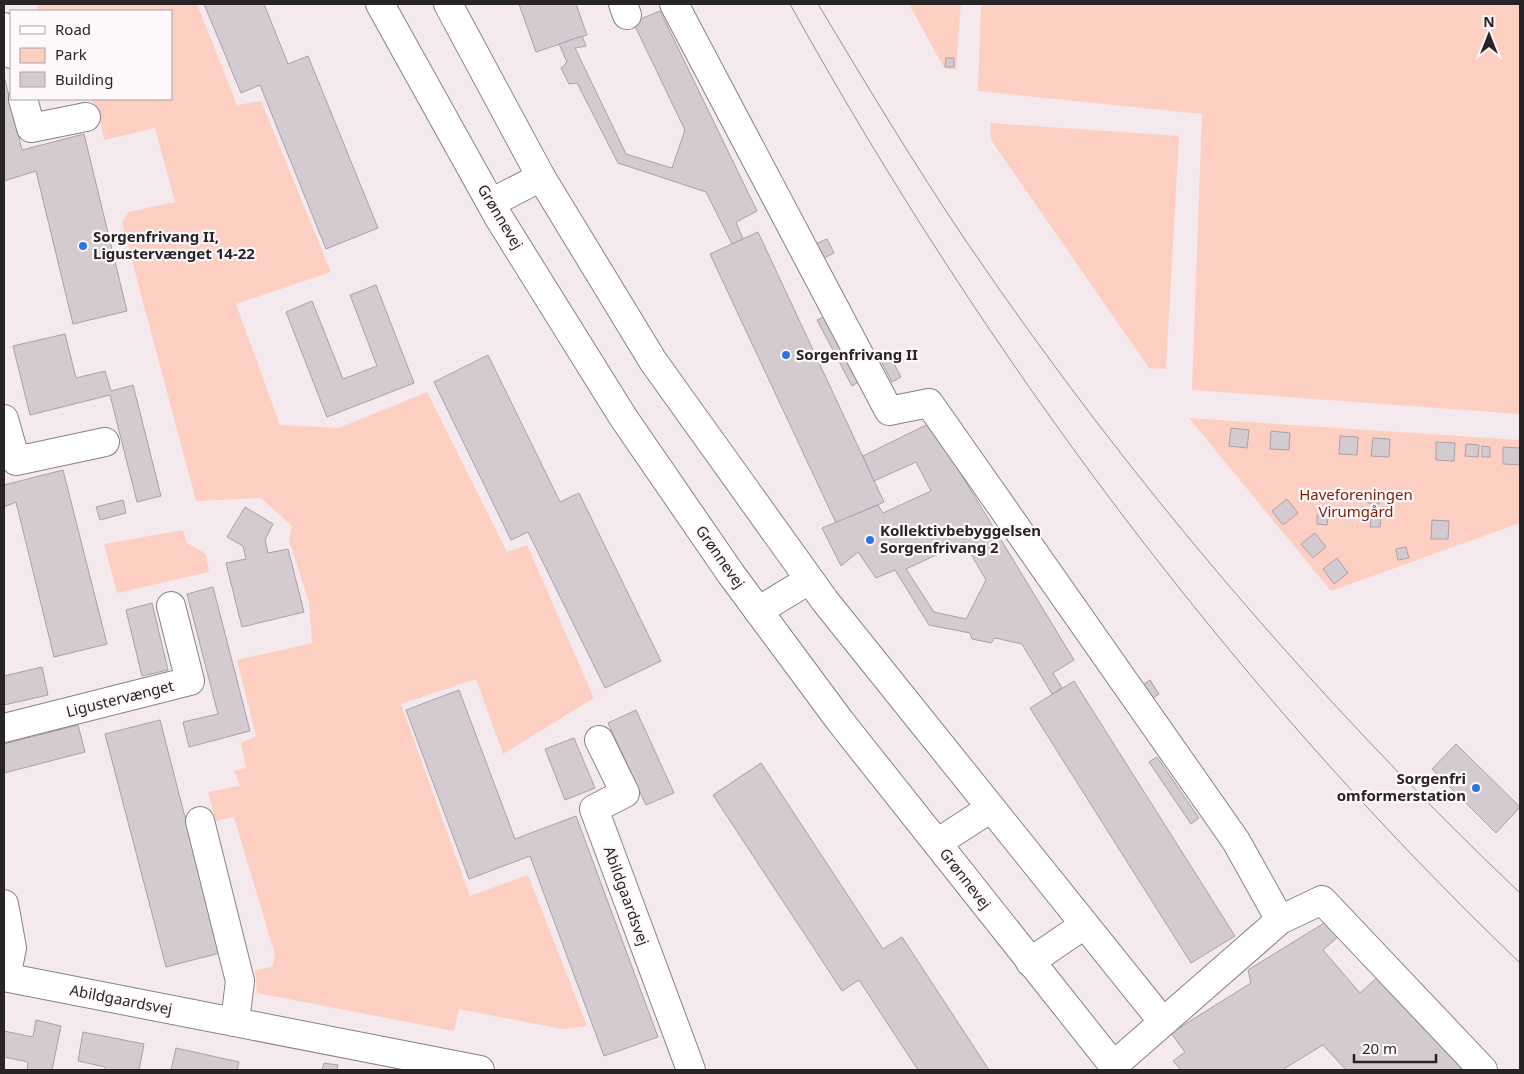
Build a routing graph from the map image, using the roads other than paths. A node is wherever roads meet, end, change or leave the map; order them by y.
1 (380, 4) edge
2 (448, 4) edge
3 (674, 4) edge
4 (4, 27) edge
5 (10, 50) edge
6 (23, 100) edge
7 (86, 117) dead end
8 (541, 177) junction
9 (491, 203) junction
10 (4, 419) edge
11 (105, 442) dead end
12 (809, 580) junction
13 (171, 606) dead end
14 (758, 610) junction
15 (4, 728) edge
16 (599, 740) dead end
17 (991, 808) junction
18 (200, 822) dead end
19 (937, 844) junction
20 (4, 904) edge
21 (1280, 920) junction
22 (1084, 925) junction
23 (1030, 962) junction
24 (5, 977) edge
25 (235, 1022) junction
26 (1163, 1022) junction
27 (1115, 1068) edge
28 (480, 1070) edge
29 (690, 1070) edge
30 (1483, 1070) edge

1 - 9 street, Grønnevej
2 - 8 street
3 - 21 street
4 - 5 street
6 - 7 street
8 - 9 street
8 - 12 street
9 - 14 street, Grønnevej
10 - 11 street
12 - 14 street
12 - 17 street
13 - 15 street, Ligustervænget
14 - 19 street, Grønnevej
16 - 29 street, Abildgaardsvej
17 - 19 street
17 - 22 street
18 - 25 street
19 - 23 street, Grønnevej
20 - 24 street, Abildgaardsvej
21 - 26 street
21 - 30 street
22 - 23 street
22 - 26 street
23 - 27 street, Grønnevej
24 - 25 street, Abildgaardsvej
25 - 28 street, Abildgaardsvej
26 - 27 street

